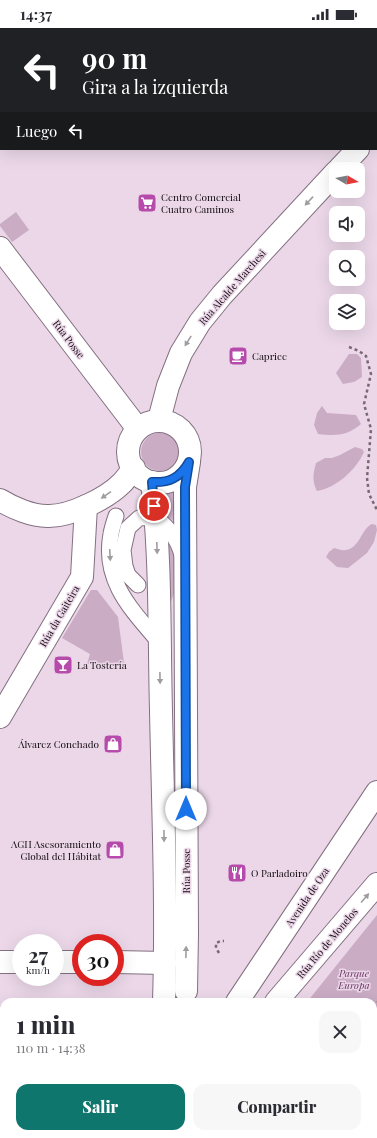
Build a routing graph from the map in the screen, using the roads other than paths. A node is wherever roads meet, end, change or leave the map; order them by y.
1 (357, 150) edge
2 (346, 162) edge
3 (329, 180) edge
4 (0, 248) edge
5 (159, 420) junction
6 (138, 429) junction
7 (189, 462) junction
8 (134, 468) junction
9 (152, 482) junction
10 (0, 500) edge
11 (86, 506) junction
12 (116, 516) dead end
13 (156, 517) junction
14 (185, 568) junction
15 (138, 585) dead end
16 (159, 642) junction
17 (0, 718) edge
18 (377, 792) edge
19 (377, 884) edge
20 (0, 962) edge
21 (12, 962) edge
22 (124, 962) edge
23 (165, 963) junction
24 (186, 991) dead end
25 (164, 998) edge
26 (240, 998) edge
27 (279, 998) edge

1 - 2 street
3 -> 5 street, Rúa Alcalde Marchesi
4 - 6 street, Rúa Posse
5 - 6 street
5 - 7 street
6 - 8 street
7 - 9 street
7 - 14 street, Rúa Posse
8 - 9 street
8 -> 11 street
9 - 13 street
10 - 11 street
11 - 17 street, Rúa da Gaiteira
12 -> 16 lane
13 - 14 lane
13 - 15 lane
13 -> 16 street
24 -> 14 street, Rúa Posse
16 -> 23 street
18 - 26 street, Avenida de Oza
27 -> 19 street, Rúa Río de Monelos
20 - 21 street
22 - 23 street
23 - 25 street

